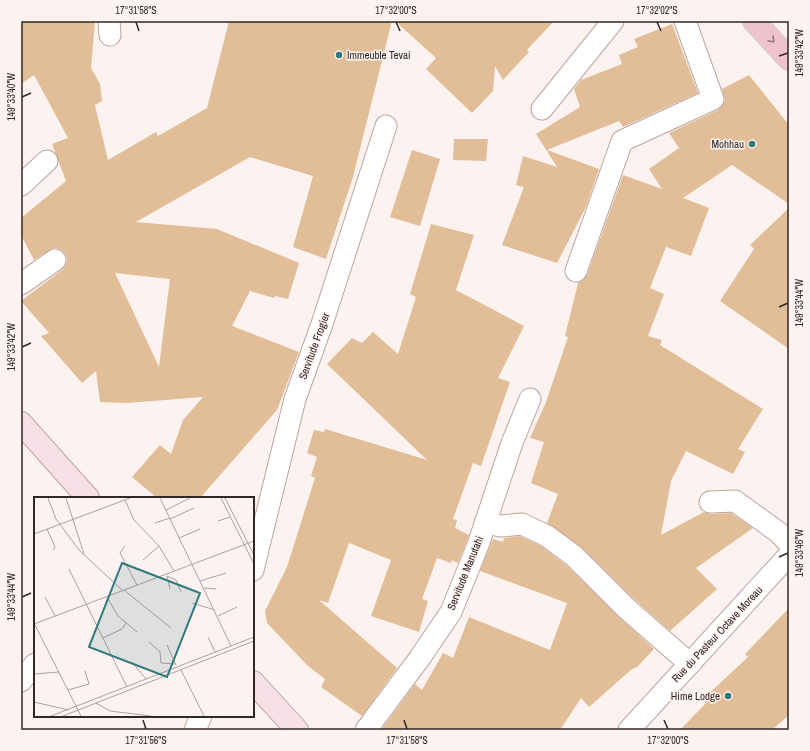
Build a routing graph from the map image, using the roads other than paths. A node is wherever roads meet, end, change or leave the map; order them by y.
1 (613, 21) edge
2 (685, 21) edge
3 (754, 21) edge
4 (789, 59) edge
5 (542, 109) dead end
6 (386, 126) dead end
7 (47, 161) dead end
8 (21, 185) edge
9 (55, 260) dead end
10 (576, 271) dead end
11 (21, 284) edge
12 (530, 398) dead end
13 (21, 422) edge
14 (87, 497) edge
15 (710, 502) dead end
16 (485, 523) junction
17 (789, 543) edge
18 (789, 555) edge
19 (254, 566) edge
20 (690, 664) junction
21 (34, 665) edge
22 (21, 681) edge
23 (254, 683) edge
24 (201, 717) edge
25 (195, 730) edge
26 (297, 730) edge
27 (366, 730) edge
28 (629, 730) edge

1 - 5 street
2 - 10 street
3 -> 4 main road
6 - 19 street, Servitude Frogier
7 - 8 street
9 - 11 street
12 - 16 street, Servitude Manutahi
13 - 14 main road
15 - 17 street
16 - 20 street
16 - 27 street, Servitude Manutahi
18 - 20 street, Rue du Pasteur Octave Moreau
20 - 28 street, Rue du Pasteur Octave Moreau
21 - 22 street
23 - 26 main road
24 - 25 street

